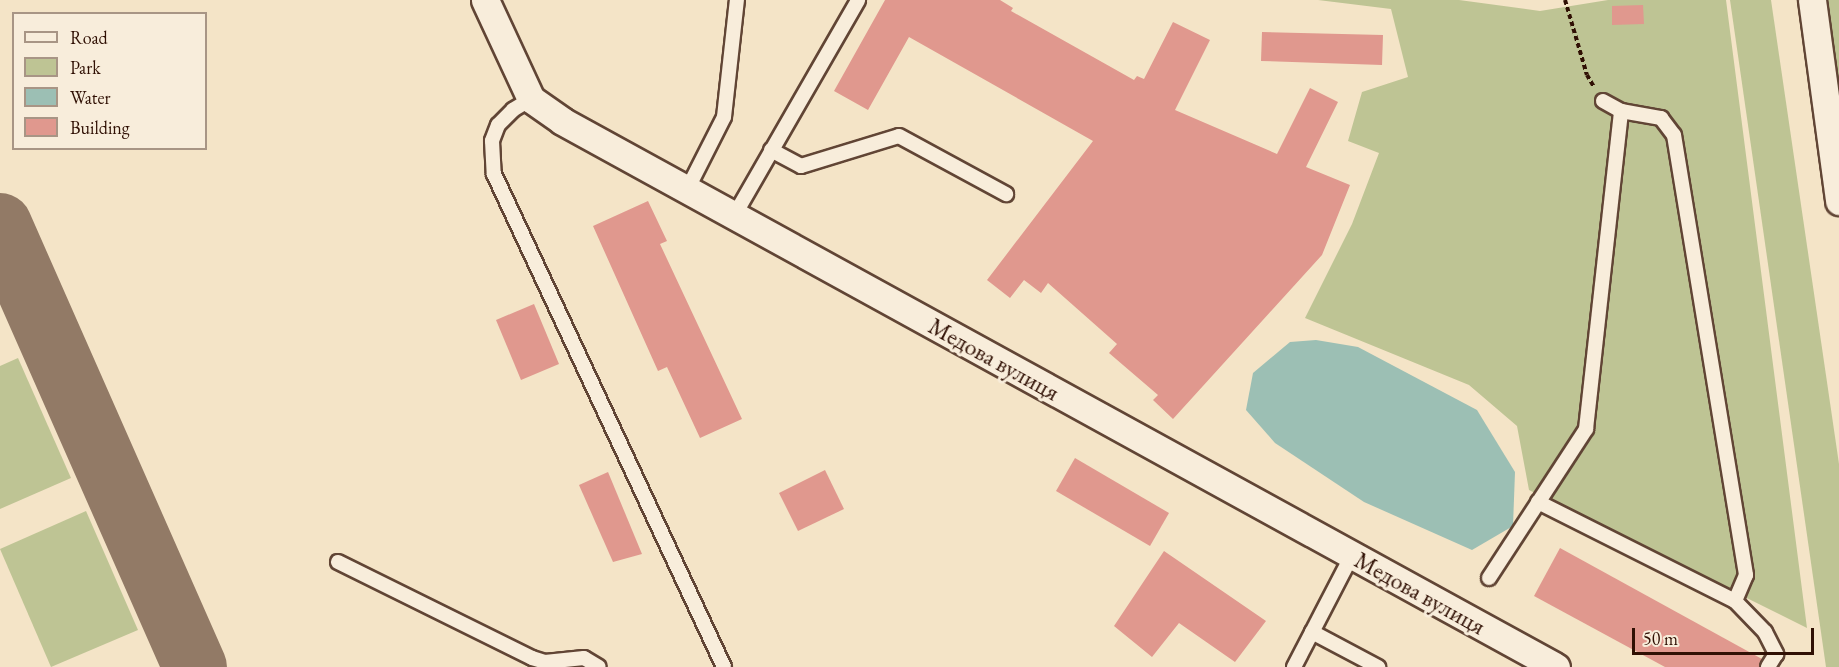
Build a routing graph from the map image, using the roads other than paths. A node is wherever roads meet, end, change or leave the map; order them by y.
1 (485, 0) edge
2 (737, 0) edge
3 (858, 0) edge
4 (1812, 0) edge
5 (531, 99) junction
6 (1603, 100) road end
7 (1621, 111) junction
8 (771, 150) junction
9 (687, 190) junction
10 (1006, 194) dead end
11 (1839, 201) edge
12 (734, 216) junction
13 (1538, 502) junction
14 (1352, 555) junction
15 (338, 562) dead end
16 (1488, 578) dead end
17 (1735, 601) junction
18 (1312, 632) junction
19 (599, 667) edge
20 (724, 667) edge
21 (1294, 667) edge
22 (1378, 667) edge
23 (1556, 667) edge
24 (1768, 667) edge

1 - 5 street, Медова вулиця
2 - 9 lane
3 - 8 lane
4 - 11 street
5 - 9 street, Медова вулиця
5 - 20 lane
6 - 7 lane
7 - 13 lane
7 - 17 lane
8 - 10 lane
8 - 12 lane
9 - 12 street, Медова вулиця
12 - 14 street, Медова вулиця
13 - 16 lane
13 - 17 lane
14 - 18 lane
14 - 23 street, Медова вулиця
15 - 19 lane
17 - 24 lane
18 - 21 lane
18 - 22 lane

